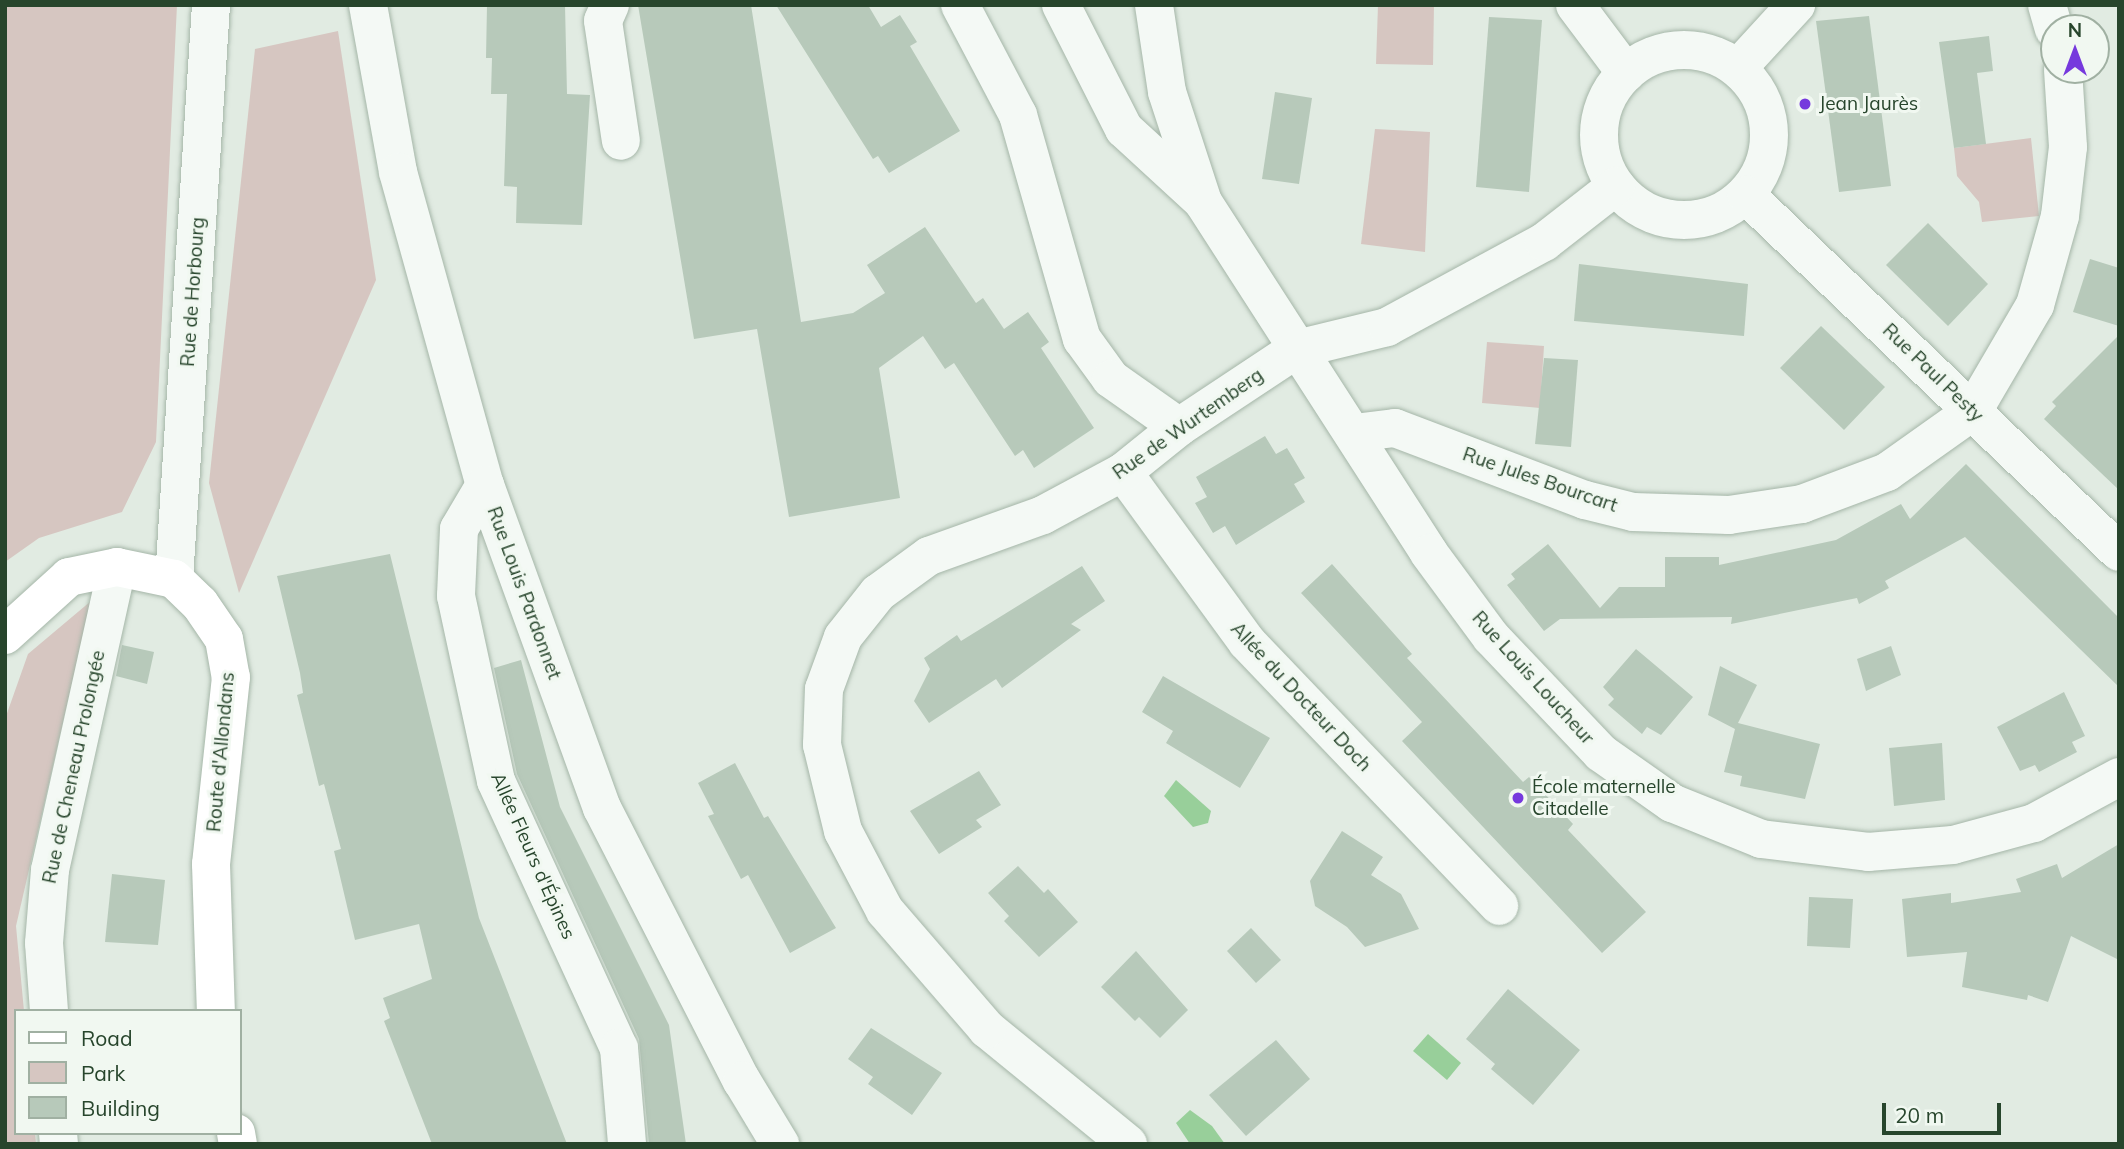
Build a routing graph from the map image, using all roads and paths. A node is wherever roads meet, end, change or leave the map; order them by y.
1 (211, 5) edge
2 (368, 5) edge
3 (610, 5) edge
4 (960, 5) edge
5 (1060, 5) edge
6 (1154, 5) edge
7 (1575, 5) edge
8 (1796, 5) edge
9 (1738, 68) junction
10 (1626, 73) junction
11 (2064, 84) edge
12 (621, 141) dead end
13 (1616, 187) junction
14 (1746, 195) junction
15 (1203, 202) junction
16 (1297, 349) junction
17 (1973, 411) junction
18 (1179, 427) junction
19 (1354, 433) junction
20 (1123, 472) junction
21 (485, 485) junction
22 (2119, 552) edge
23 (117, 567) junction
24 (174, 579) junction
25 (5, 635) edge
26 (2119, 777) edge
27 (1499, 906) dead end
28 (48, 1002) edge
29 (216, 1009) edge
30 (627, 1144) edge
31 (780, 1144) edge
32 (1128, 1144) edge

1 - 24 street, Rue de Horbourg
2 - 21 street, Rue Louis Pardonnet
3 - 12 street
4 - 18 street
5 - 15 street
6 - 15 street, Rue Louis Loucheur
7 - 10 street
8 - 9 street
9 - 10 street
9 - 14 street
10 - 13 street
11 - 17 street, Rue Jules Bourcart
13 - 14 street
13 - 16 street, Rue de Wurtemberg
14 - 17 street, Rue Paul Pesty
15 - 16 street, Rue Louis Loucheur
16 - 18 street, Rue de Wurtemberg
16 - 19 street, Rue Louis Loucheur
17 - 19 street, Rue Jules Bourcart
17 - 22 street, Rue Paul Pesty
18 - 20 street, Rue de Wurtemberg
19 - 26 street, Rue Louis Loucheur
20 - 27 street, Allée du Docteur Doch
20 - 32 street, Rue de Wurtemberg
21 - 30 street, Allée Fleurs d'Épines
21 - 31 street, Rue Louis Pardonnet
23 - 24 main road
23 - 25 main road
23 - 28 street, Rue de Cheneau Prolongée
24 - 29 main road, Route d'Allondans

